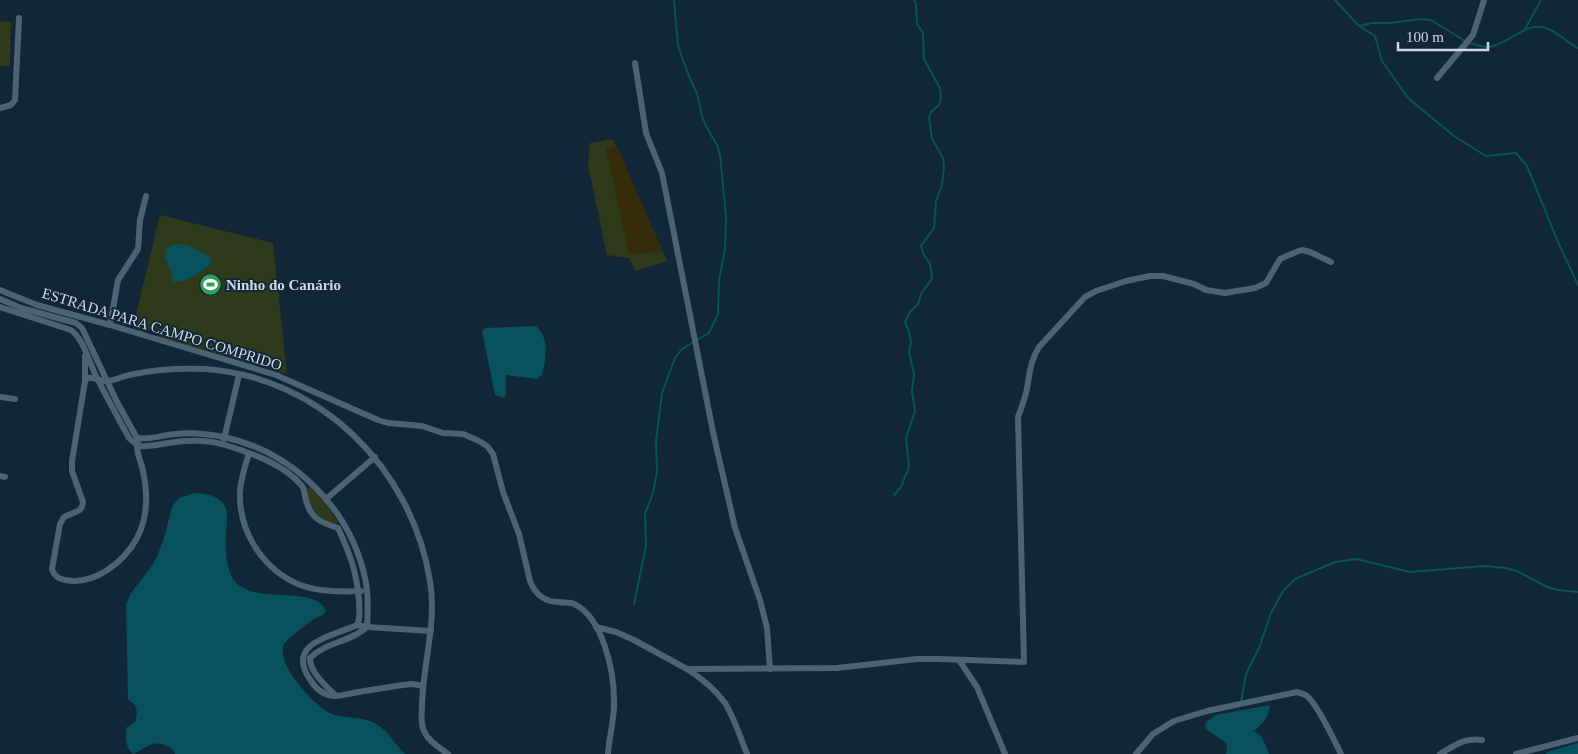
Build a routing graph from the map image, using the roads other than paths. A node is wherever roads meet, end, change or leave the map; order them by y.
1 (1484, 0) edge
2 (19, 18) dead end
3 (635, 63) dead end
4 (1437, 78) dead end
5 (0, 108) edge
6 (146, 196) dead end
7 (1331, 262) dead end
8 (0, 290) edge
9 (0, 299) edge
10 (0, 307) edge
11 (76, 323) junction
12 (110, 325) junction
13 (71, 330) junction
14 (85, 352) junction
15 (239, 375) junction
16 (97, 378) junction
17 (85, 381) junction
18 (107, 381) junction
19 (0, 397) edge
20 (15, 399) dead end
21 (223, 440) junction
22 (138, 441) junction
23 (249, 453) junction
24 (375, 457) junction
25 (310, 481) junction
26 (304, 488) junction
27 (326, 499) junction
28 (341, 526) junction
29 (358, 591) junction
30 (367, 591) junction
31 (357, 625) junction
32 (367, 627) junction
33 (596, 627) junction
34 (431, 631) junction
35 (305, 650) junction
36 (312, 656) junction
37 (959, 660) junction
38 (687, 669) junction
39 (770, 669) junction
40 (423, 686) junction
41 (336, 696) junction
42 (1578, 738) edge
43 (1482, 740) dead end
44 (448, 754) edge
45 (608, 754) edge
46 (747, 754) edge
47 (1005, 754) edge
48 (1136, 754) edge
49 (1341, 754) edge
50 (1440, 754) edge
51 (1516, 754) edge

1 - 4 street
2 - 5 street
3 - 39 street
6 - 12 street
7 - 37 street
8 - 12 street, ESTRADA PARA CAMPO COMPRIDO
9 - 11 street
10 - 13 street
11 - 13 street
11 - 18 street
12 - 33 street, ESTRADA PARA CAMPO COMPRIDO
13 - 14 street
14 - 16 street
14 - 17 street
15 - 18 street
15 - 21 street
15 - 24 street
16 - 17 street
16 - 18 street
16 - 22 street
17 - 22 street
18 - 22 street
19 - 20 street
21 - 22 street
21 - 23 street
21 - 25 street
23 - 26 street
23 - 29 street
24 - 27 street
24 - 34 street
25 - 26 street
25 - 27 street
26 - 28 street
27 - 28 street
28 - 29 street
28 - 30 street
29 - 30 street
29 - 31 street
30 - 32 street
31 - 32 street
31 - 35 street
32 - 34 street
32 - 36 street
33 - 38 street
33 - 45 street, ESTRADA PARA CAMPO COMPRIDO
34 - 40 street
35 - 36 street
35 - 41 street
36 - 41 street
37 - 39 street
37 - 47 street
38 - 39 street
38 - 46 street
40 - 41 street
40 - 44 street
42 - 51 street
43 - 50 street
48 - 49 street

